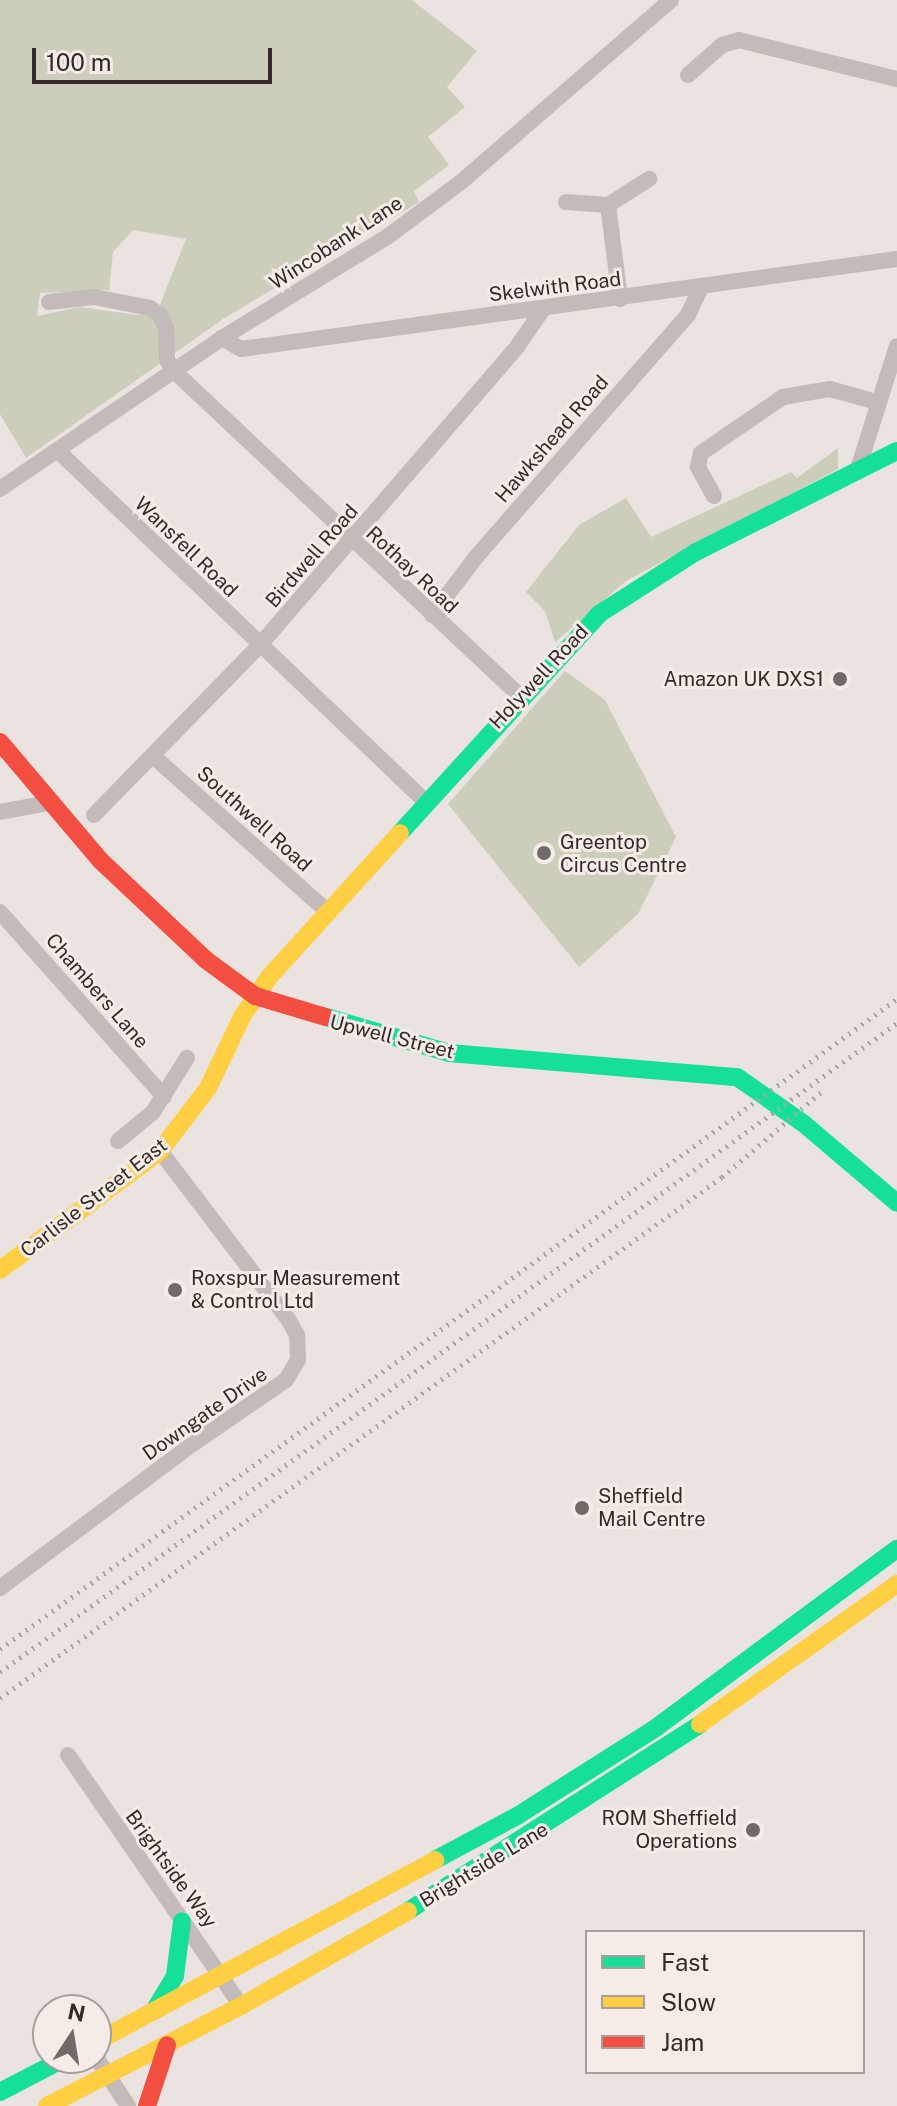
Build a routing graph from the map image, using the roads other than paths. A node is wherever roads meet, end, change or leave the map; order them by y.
1 (671, 0) edge
2 (688, 75) dead end
3 (897, 79) edge
4 (649, 179) dead end
5 (566, 202) dead end
6 (608, 205) junction
7 (897, 259) edge
8 (700, 289) junction
9 (620, 299) junction
10 (49, 302) dead end
11 (543, 309) junction
12 (222, 338) junction
13 (897, 346) edge
14 (174, 371) junction
15 (877, 402) junction
16 (58, 451) junction
17 (897, 451) edge
18 (857, 472) junction
19 (0, 489) edge
20 (714, 496) dead end
21 (351, 541) junction
22 (432, 615) junction
23 (259, 646) junction
24 (520, 696) junction
25 (0, 742) edge
26 (153, 756) junction
27 (426, 802) junction
28 (49, 803) junction
29 (0, 812) edge
30 (94, 815) dead end
31 (0, 912) edge
32 (328, 912) junction
33 (255, 996) junction
34 (187, 1058) dead end
35 (164, 1097) junction
36 (118, 1141) dead end
37 (160, 1151) junction
38 (863, 1171) junction
39 (897, 1190) edge
40 (897, 1203) edge
41 (0, 1270) edge
42 (897, 1549) edge
43 (897, 1584) edge
44 (0, 1588) edge
45 (68, 1755) dead end
46 (182, 1921) junction
47 (221, 1976) junction
48 (241, 2006) junction
49 (151, 2014) junction
50 (112, 2034) edge
51 (167, 2045) junction
52 (34, 2074) edge
53 (109, 2075) junction
54 (0, 2092) edge
55 (53, 2104) edge
56 (86, 2106) edge
57 (128, 2106) edge
58 (147, 2106) edge

1 - 12 street, Wincobank Lane
2 - 3 street
4 - 6 street
5 - 6 street
6 - 9 street
7 - 8 street, Skelwith Road
8 - 9 street, Skelwith Road
8 - 22 street, Hawkshead Road
9 - 11 street, Skelwith Road
10 - 14 street
11 - 12 street, Skelwith Road
11 - 21 street, Birdwell Road
12 - 14 street, Wincobank Lane
13 - 15 street
14 - 16 street, Wincobank Lane
14 - 21 street, Rothay Road
15 - 18 street
15 - 20 street
16 - 19 street, Wincobank Lane
16 - 23 street, Wansfell Road
17 - 18 main road, Holywell Road
18 - 24 main road, Holywell Road
21 - 22 street, Rothay Road
21 - 23 street, Birdwell Road
22 - 24 street, Rothay Road
23 - 26 street, Birdwell Road
23 - 27 street, Wansfell Road
24 - 27 main road, Holywell Road
25 - 28 main road, Upwell Street
26 - 30 street, Birdwell Road
26 - 32 street, Southwell Road
27 - 32 main road, Holywell Road
28 - 29 street
28 - 33 main road, Upwell Street
31 - 35 street, Chambers Lane
32 - 33 main road, Holywell Road
33 - 37 main road, Carlisle Street East
33 - 38 main road, Upwell Street
34 - 35 street
35 - 36 street
37 - 41 main road, Carlisle Street East
37 - 44 street, Downgate Drive
38 - 39 main road, Upwell Street
38 - 40 main road, Upwell Street
42 - 47 main road, Brightside Lane
43 - 48 main road, Brightside Lane
45 - 46 street, Brightside Way
46 - 47 street, Brightside Way
46 - 49 main road
47 - 48 street, Brightside Way
47 - 49 main road, Brightside Lane
48 - 51 main road, Brightside Lane
49 - 50 main road, Brightside Lane
51 - 53 main road, Brightside Lane
51 - 58 main road
52 - 54 main road
53 - 55 main road, Brightside Lane
53 - 57 street
55 - 56 main road

